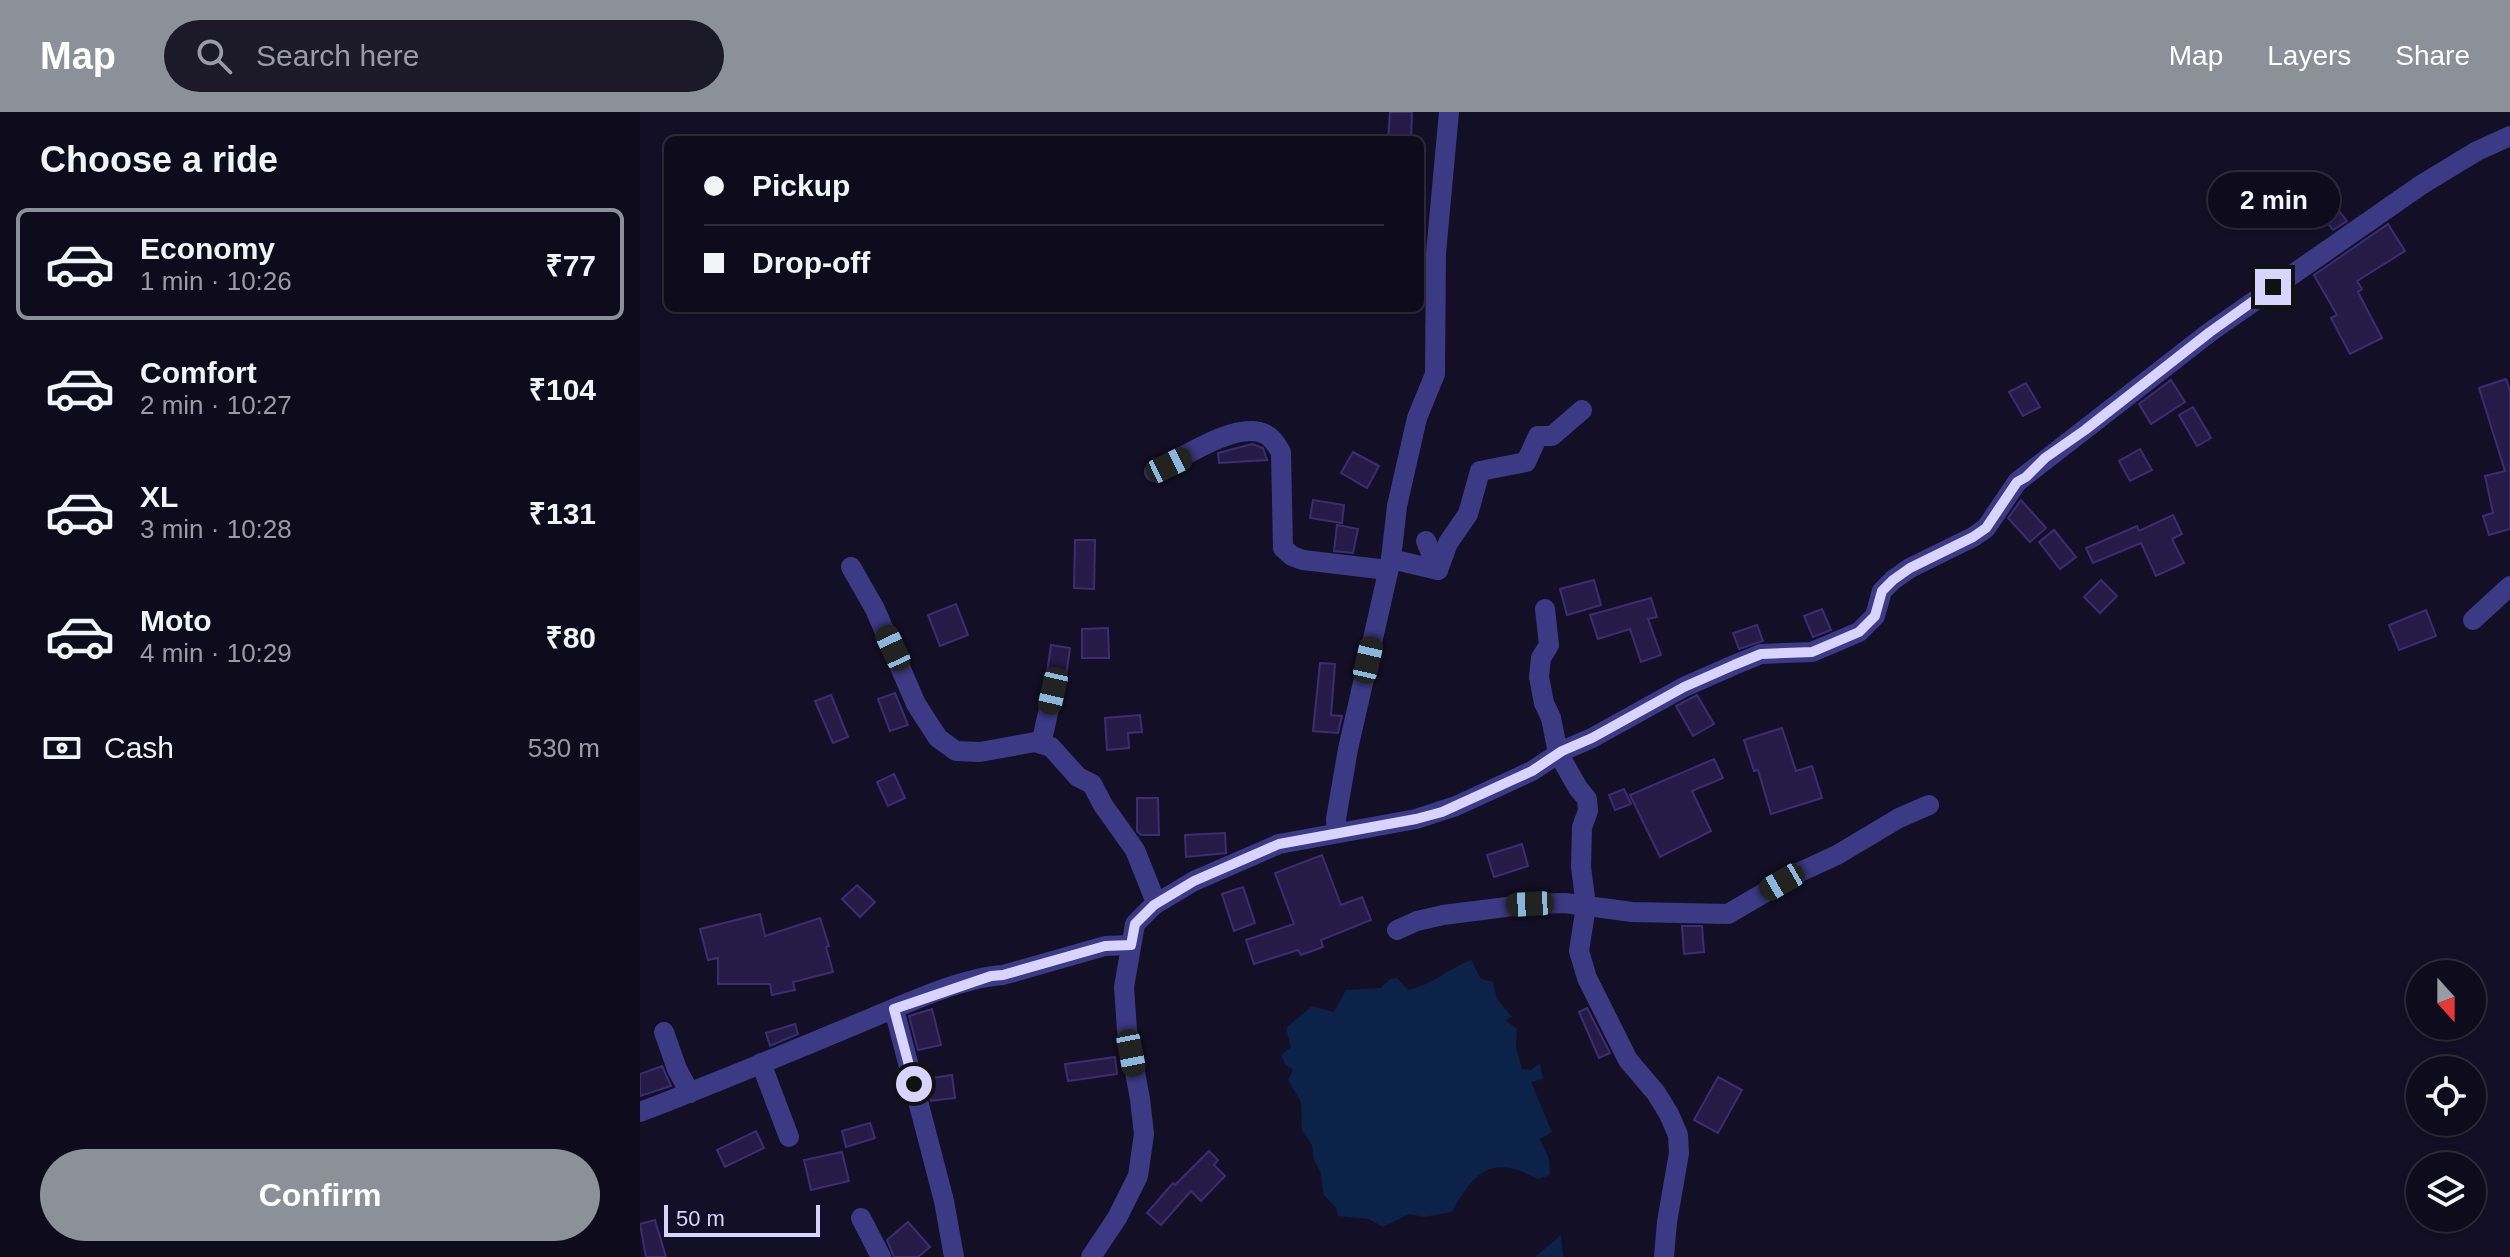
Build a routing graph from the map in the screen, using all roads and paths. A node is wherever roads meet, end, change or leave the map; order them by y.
1 (1449, 112) edge
2 (2510, 136) edge
3 (1582, 410) dead end
4 (1154, 472) dead end
5 (1440, 521) dead end
6 (1426, 541) dead end
7 (1448, 543) junction
8 (1390, 565) junction
9 (851, 567) dead end
10 (1438, 570) junction
11 (2510, 586) edge
12 (1545, 609) dead end
13 (2473, 620) dead end
14 (1053, 691) dead end
15 (1041, 744) junction
16 (1558, 753) junction
17 (1929, 805) dead end
18 (1337, 833) junction
19 (1154, 905) junction
20 (1586, 906) junction
21 (1397, 930) dead end
22 (1131, 945) junction
23 (894, 1009) junction
24 (664, 1032) dead end
25 (761, 1063) junction
26 (690, 1093) junction
27 (640, 1112) edge
28 (789, 1137) dead end
29 (861, 1218) dead end
30 (881, 1257) edge
31 (954, 1257) edge
32 (1091, 1257) edge
33 (1664, 1257) edge

1 - 8 street
2 - 16 street
3 - 7 street
4 - 8 street
5 - 7 street
6 - 10 street
7 - 10 street
8 - 10 street
8 - 18 street
9 - 15 street
11 - 13 street
12 - 16 street
14 - 15 street
15 - 19 street
16 - 18 street
16 - 20 street
17 - 20 street
18 - 19 street
19 - 22 street
20 - 21 street
20 - 33 street
22 - 23 street
22 - 32 street
23 - 25 street
23 - 31 street
24 - 26 street
25 - 26 street
25 - 28 street
26 - 27 street
29 - 30 street

